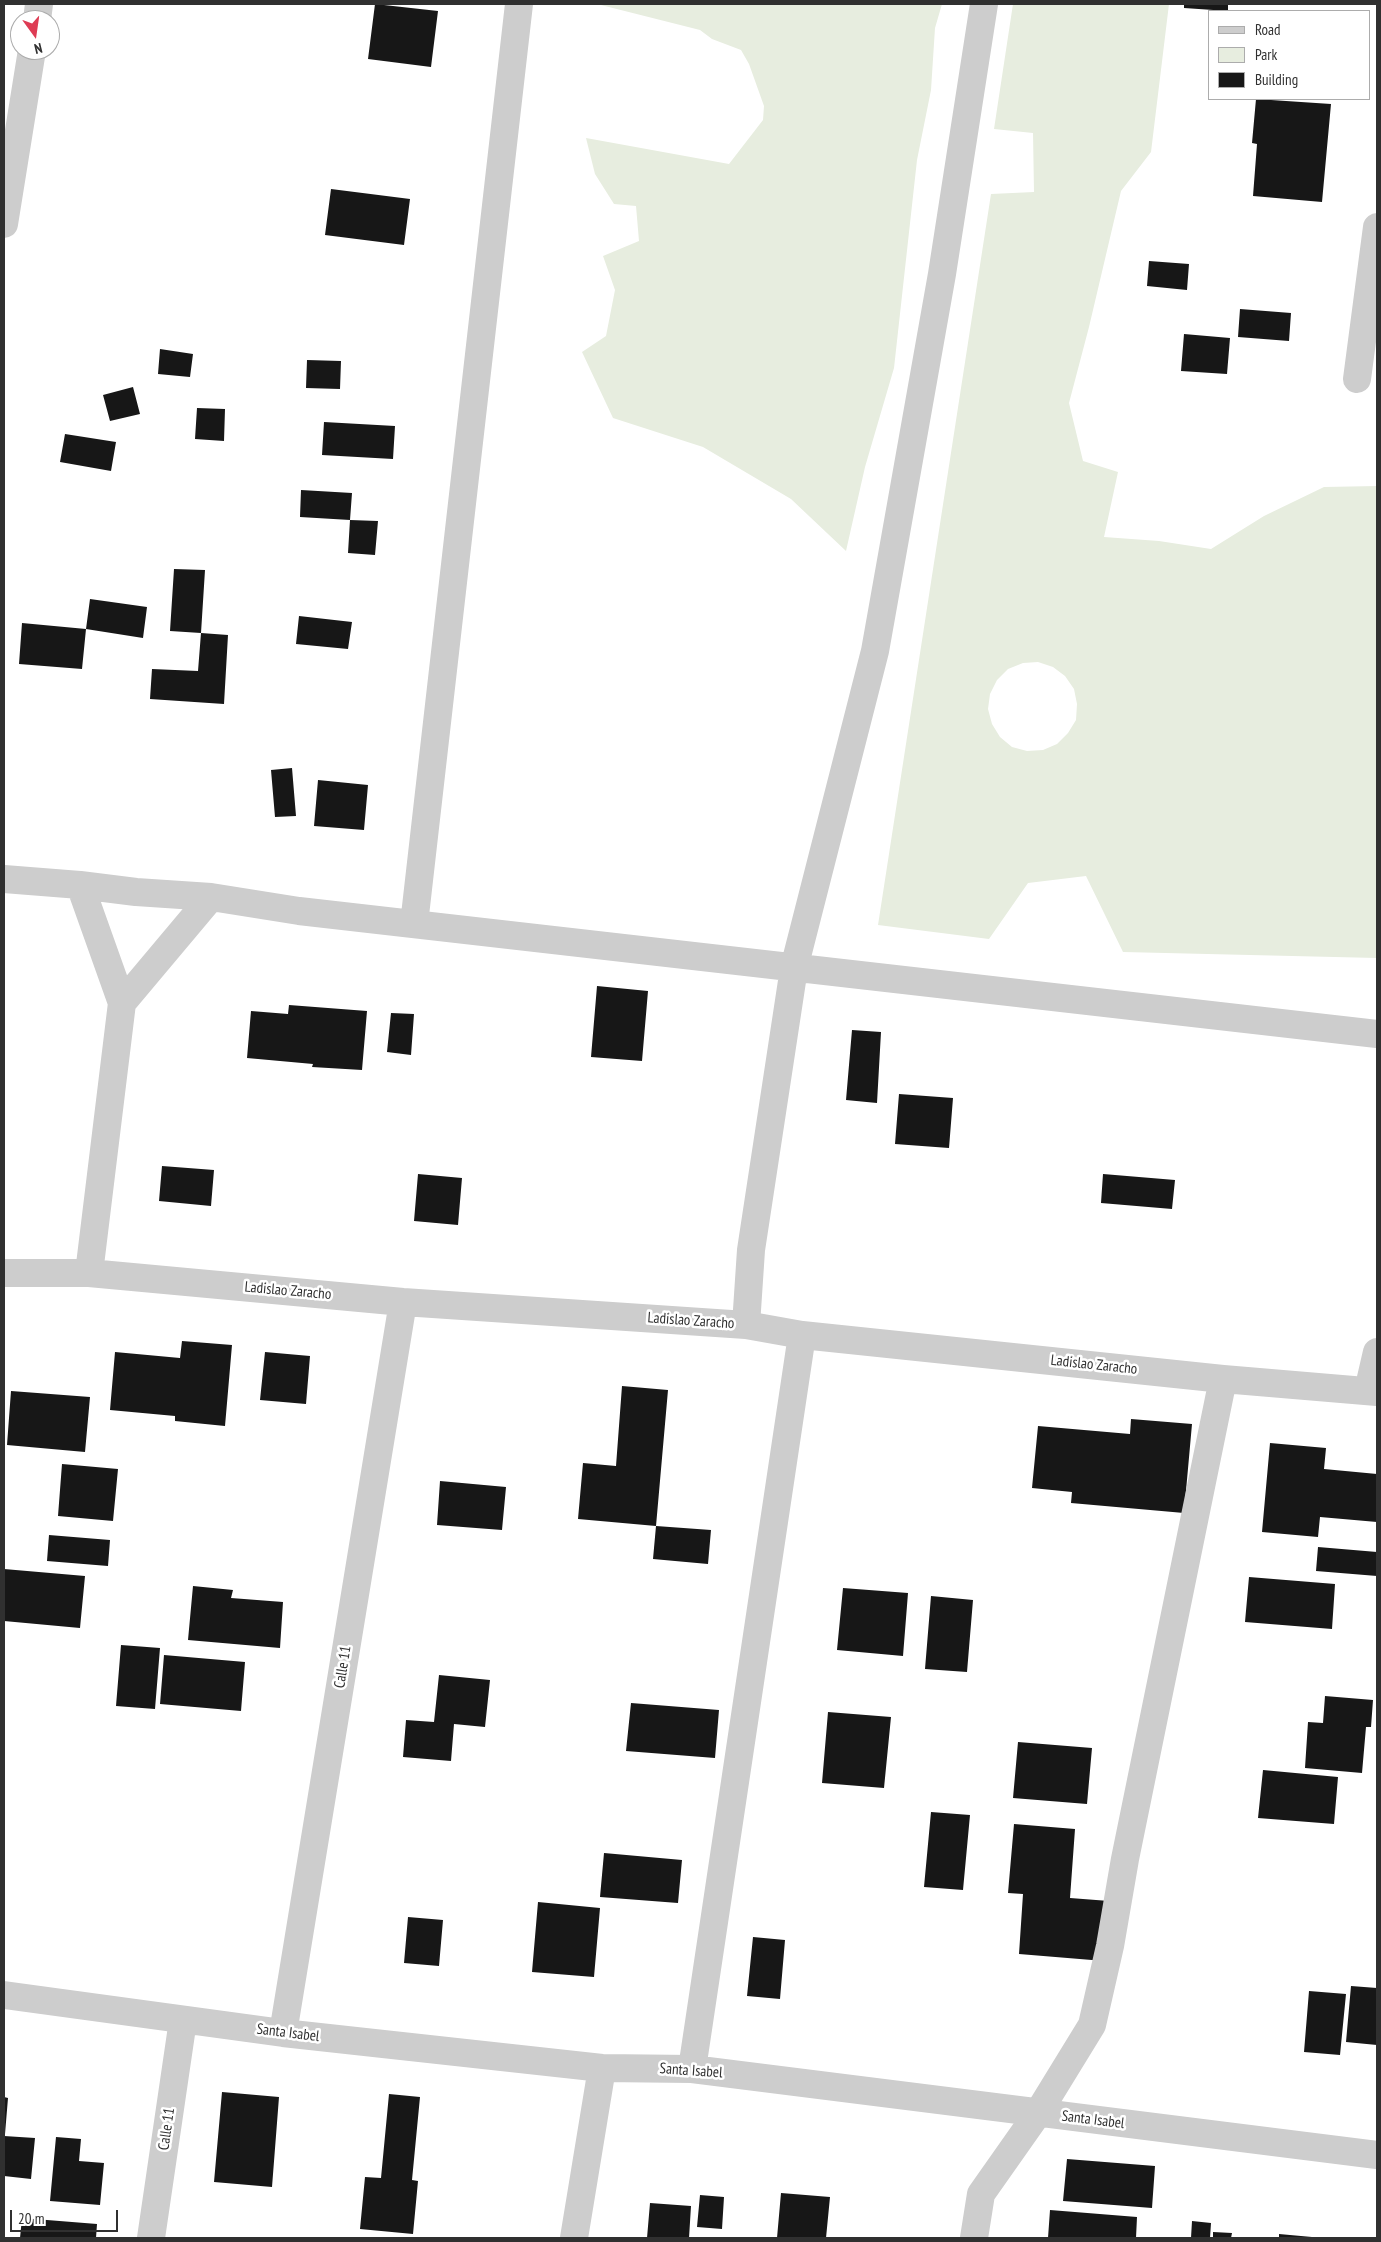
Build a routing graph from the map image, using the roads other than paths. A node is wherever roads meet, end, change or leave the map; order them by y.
1 (519, 4) edge
2 (984, 4) edge
3 (30, 60) edge
4 (4, 224) edge
5 (1377, 227) edge
6 (1357, 379) dead end
7 (4, 879) edge
8 (80, 885) junction
9 (211, 897) junction
10 (414, 924) junction
11 (794, 968) junction
12 (122, 1003) junction
13 (1377, 1034) edge
14 (88, 1272) junction
15 (4, 1273) edge
16 (403, 1302) junction
17 (746, 1325) junction
18 (802, 1335) junction
19 (1377, 1352) edge
20 (1223, 1379) junction
21 (1372, 1392) edge
22 (4, 1995) edge
23 (183, 2020) junction
24 (283, 2033) junction
25 (602, 2068) junction
26 (692, 2069) junction
27 (1038, 2113) junction
28 (1377, 2155) edge
29 (151, 2238) edge
30 (574, 2238) edge
31 (974, 2238) edge

1 - 10 street
2 - 11 street
3 - 4 street
5 - 6 street
7 - 8 street
8 - 9 street
8 - 12 street
9 - 10 street
9 - 12 street
10 - 11 street
11 - 13 street
11 - 17 street
12 - 14 street
14 - 15 street, Ladislao Zaracho
14 - 16 street, Ladislao Zaracho
16 - 17 street, Ladislao Zaracho
16 - 24 street, Calle 11
17 - 18 street, Ladislao Zaracho
18 - 20 street, Ladislao Zaracho
18 - 26 street
19 - 21 street
20 - 21 street, Ladislao Zaracho
20 - 27 street
22 - 23 street, Santa Isabel
23 - 24 street, Santa Isabel
23 - 29 street, Calle 11
24 - 25 street, Santa Isabel
25 - 26 street, Santa Isabel
25 - 30 street
26 - 27 street, Santa Isabel
27 - 28 street, Santa Isabel
27 - 31 street

